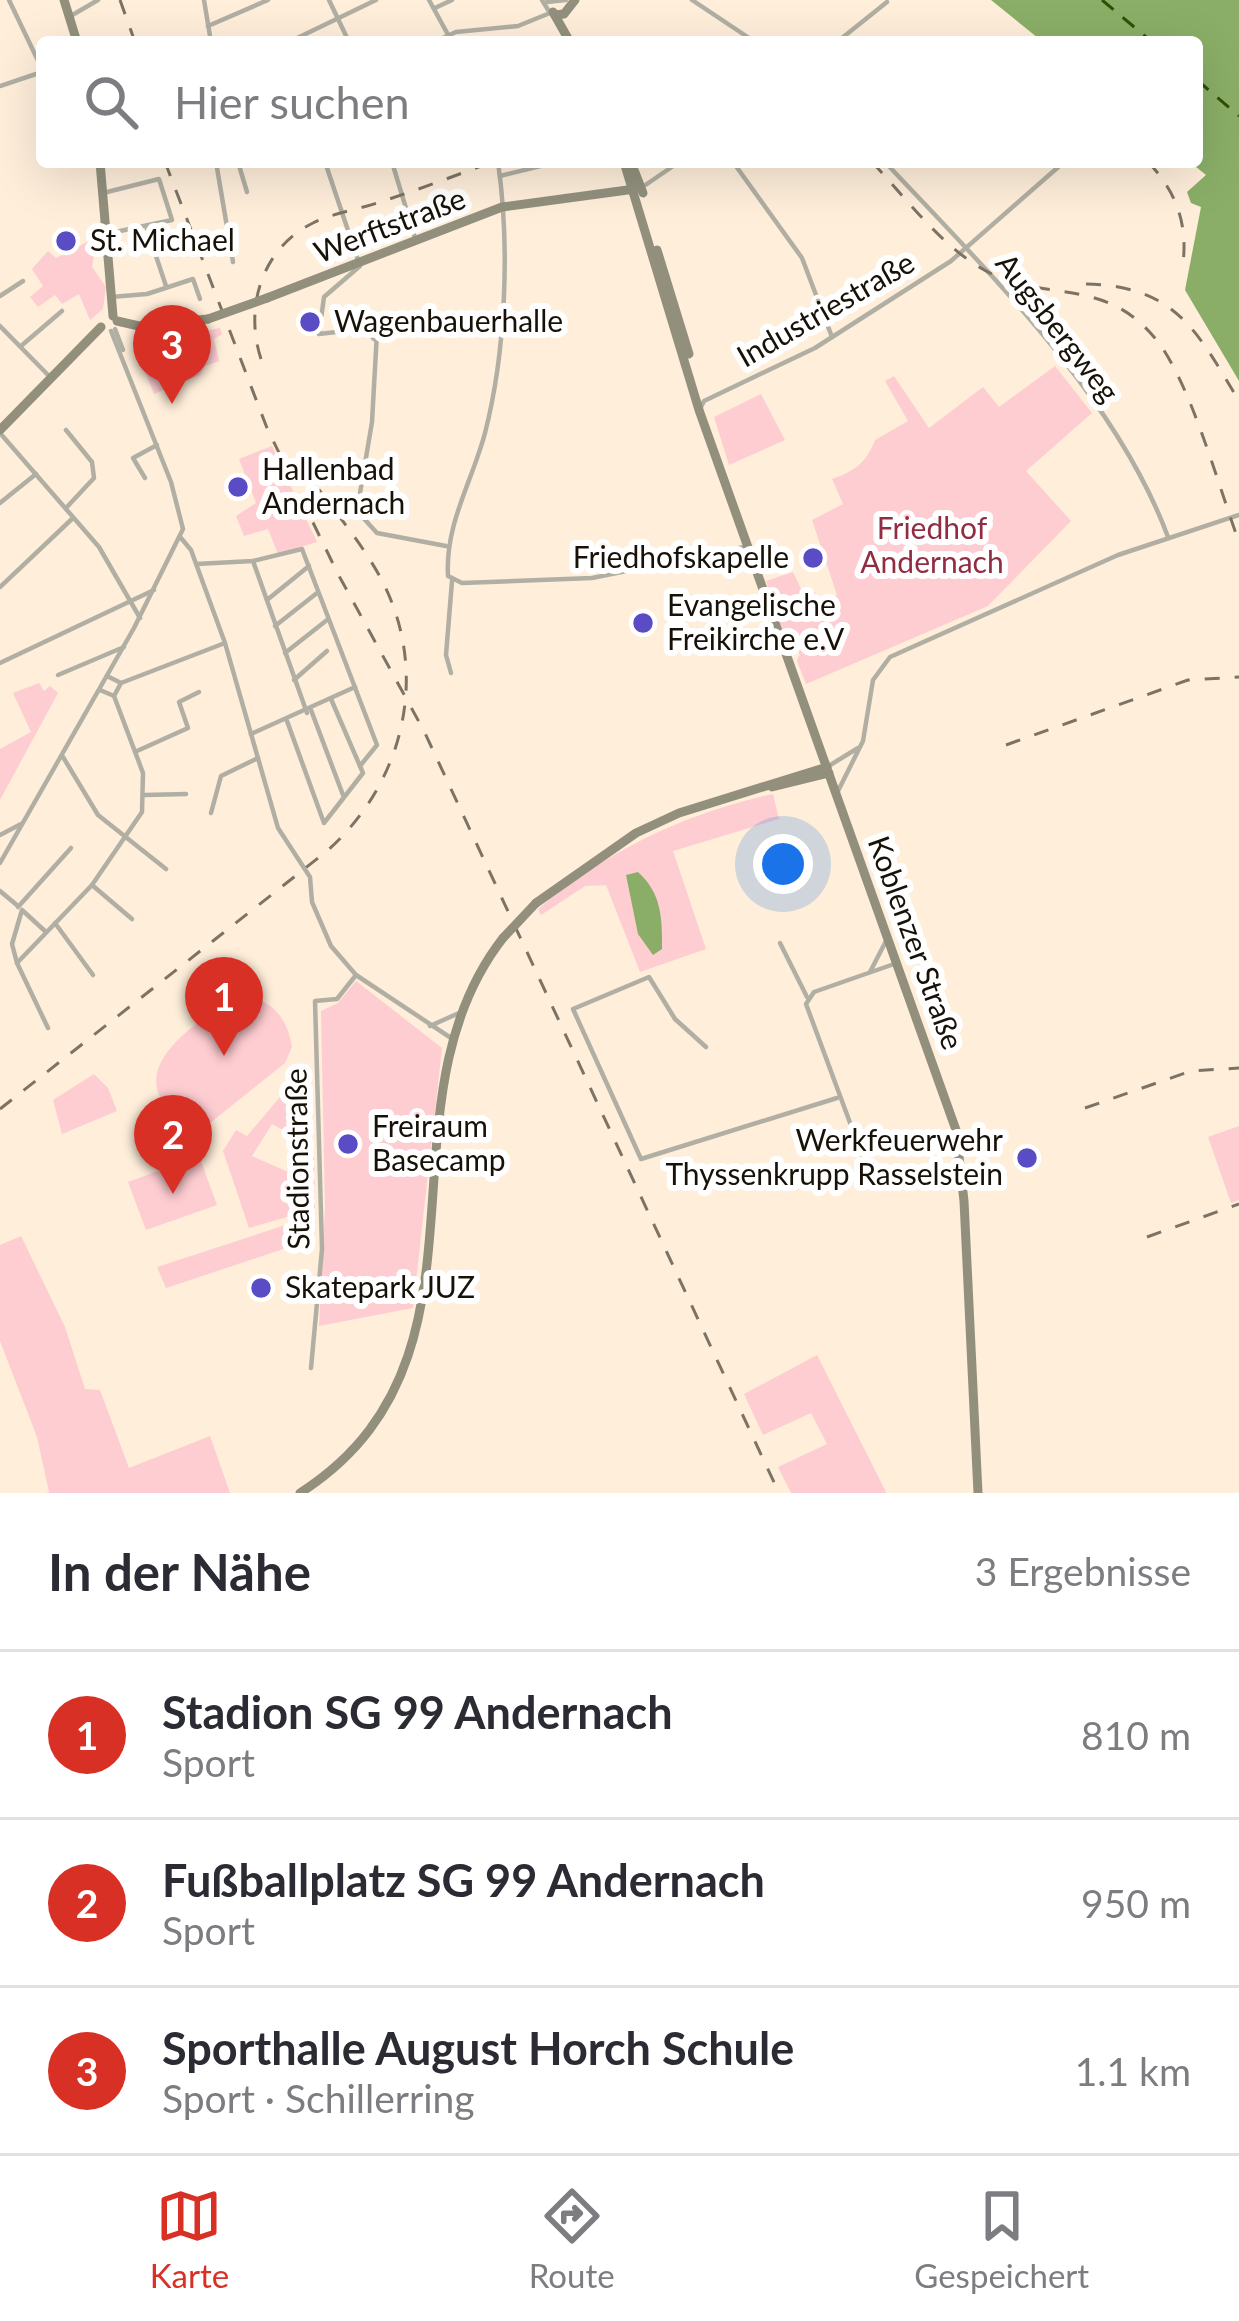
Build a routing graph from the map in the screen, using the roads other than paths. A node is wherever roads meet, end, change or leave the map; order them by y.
1 (9, 0) edge
2 (64, 0) edge
3 (204, 0) edge
4 (268, 0) edge
5 (329, 0) edge
6 (376, 0) edge
7 (429, 0) edge
8 (452, 0) edge
9 (570, 0) edge
10 (692, 0) edge
11 (95, 2) edge
12 (887, 2) edge
13 (551, 8) edge
14 (434, 9) junction
15 (69, 17) junction
16 (338, 18) junction
17 (208, 26) junction
18 (74, 36) edge
19 (210, 36) edge
20 (301, 36) edge
21 (346, 36) edge
22 (449, 36) edge
23 (461, 36) edge
24 (566, 36) edge
25 (746, 36) edge
26 (844, 36) edge
27 (36, 57) edge
28 (36, 72) edge
29 (0, 86) edge
30 (101, 168) edge
31 (216, 168) edge
32 (240, 168) edge
33 (327, 168) edge
34 (394, 168) edge
35 (499, 168) edge
36 (533, 168) edge
37 (630, 168) edge
38 (670, 168) edge
39 (737, 168) edge
40 (891, 168) edge
41 (1057, 168) edge
42 (500, 176) junction
43 (638, 188) junction
44 (247, 192) dead end
45 (103, 193) junction
46 (502, 208) junction
47 (147, 228) junction
48 (106, 234) junction
49 (417, 243) junction
50 (965, 248) junction
51 (233, 262) dead end
52 (360, 266) junction
53 (23, 281) dead end
54 (166, 286) junction
55 (0, 296) edge
56 (113, 296) junction
57 (200, 299) dead end
58 (62, 311) dead end
59 (111, 324) junction
60 (0, 326) edge
61 (135, 328) junction
62 (832, 337) junction
63 (122, 344) junction
64 (20, 346) junction
65 (123, 356) junction
66 (51, 378) junction
67 (700, 402) junction
68 (66, 430) dead end
69 (0, 432) edge
70 (157, 445) junction
71 (36, 474) junction
72 (145, 478) dead end
73 (0, 503) edge
74 (66, 508) junction
75 (1238, 513) edge
76 (74, 518) junction
77 (1168, 537) junction
78 (181, 538) junction
79 (446, 546) junction
80 (749, 546) junction
81 (253, 561) junction
82 (196, 565) junction
83 (309, 566) junction
84 (452, 581) junction
85 (0, 587) edge
86 (154, 590) junction
87 (318, 591) junction
88 (131, 601) junction
89 (266, 602) junction
90 (140, 618) junction
91 (329, 619) junction
92 (275, 626) junction
93 (225, 643) junction
94 (124, 646) junction
95 (327, 651) dead end
96 (284, 653) junction
97 (0, 663) edge
98 (451, 673) dead end
99 (58, 675) dead end
100 (107, 676) junction
101 (294, 680) junction
102 (121, 682) junction
103 (355, 687) junction
104 (100, 689) junction
105 (199, 692) dead end
106 (114, 696) junction
107 (331, 699) junction
108 (309, 712) junction
109 (287, 721) junction
110 (251, 734) junction
111 (818, 744) junction
112 (136, 751) junction
113 (63, 758) junction
114 (258, 758) junction
115 (847, 762) junction
116 (360, 766) junction
117 (828, 770) junction
118 (805, 772) junction
119 (760, 788) junction
120 (186, 794) dead end
121 (146, 795) junction
122 (837, 795) junction
123 (344, 798) junction
124 (211, 814) dead end
125 (25, 822) junction
126 (0, 836) edge
127 (126, 840) junction
128 (70, 848) dead end
129 (0, 863) edge
130 (166, 869) dead end
131 (92, 884) junction
132 (1, 895) edge
133 (20, 908) junction
134 (132, 919) dead end
135 (55, 923) junction
136 (46, 932) junction
137 (886, 933) junction
138 (780, 943) dead end
139 (896, 960) junction
140 (880, 962) junction
141 (17, 963) junction
142 (870, 972) junction
143 (93, 975) dead end
144 (356, 975) junction
145 (808, 998) junction
146 (459, 1013) junction
147 (430, 1026) junction
148 (47, 1028) dead end
149 (451, 1038) junction
150 (706, 1047) dead end
151 (837, 1098) junction
152 (862, 1155) dead end
153 (311, 1368) dead end
154 (304, 1492) edge
155 (978, 1493) edge

1 - 27 street
2 - 15 street
3 - 17 street
4 - 17 street
5 - 16 street
6 - 16 street
7 - 14 street
8 - 14 street
9 - 13 street
9 - 13 street
10 - 25 street
11 - 15 street
12 - 26 street
13 - 23 street
13 - 24 street
14 - 22 street
15 - 18 street
16 - 20 street
16 - 21 street
17 - 19 street
28 - 29 street
30 - 45 street
31 - 51 street
32 - 44 street
33 - 52 street
34 - 49 street
35 - 42 street
36 - 42 street
37 - 43 street, Koblenzer Straße
38 - 43 street, Werftstraße
39 - 62 street
40 - 50 street, Augsbergweg
41 - 50 street, Industriestraße
42 - 46 street
43 - 46 street, Werftstraße
43 - 67 street, Koblenzer Straße
45 - 47 street
45 - 48 street
46 - 49 street, Werftstraße
46 - 79 street
47 - 48 street
47 - 54 street
48 - 56 street
49 - 52 street, Werftstraße
50 - 62 street, Industriestraße
50 - 77 street, Augsbergweg
52 - 61 street, Werftstraße, bridge
52 - 79 street
53 - 55 street
54 - 56 street
54 - 57 street
56 - 59 street
58 - 64 street
59 - 61 street, Werftstraße
59 - 63 street
59 - 65 street
59 - 66 street
60 - 64 street
61 - 63 street
62 - 67 street, Industriestraße
63 - 65 street
64 - 66 street
65 - 70 street
66 - 69 street
67 - 80 street, Koblenzer Straße
68 - 74 street
69 - 71 street
70 - 72 street
70 - 78 street
71 - 73 street
71 - 74 street
74 - 76 street
75 - 77 street
76 - 85 street
76 - 88 street
77 - 115 street
78 - 82 street
78 - 86 street
79 - 84 street
80 - 84 street
80 - 111 street, Koblenzer Straße
81 - 82 street
81 - 83 street
81 - 89 street
82 - 93 street
83 - 87 street
83 - 89 street
84 - 98 street
86 - 88 street
86 - 90 street
87 - 91 street
87 - 92 street
88 - 90 street
88 - 97 street
89 - 92 street
90 - 94 street
91 - 96 street
91 - 103 street
92 - 96 street
93 - 102 street
93 - 110 street
94 - 99 street
94 - 100 street
95 - 101 street
96 - 101 street
100 - 102 street
100 - 104 street
101 - 108 street
102 - 106 street
103 - 107 street
103 - 116 street
104 - 106 street
104 - 113 street
105 - 112 street
106 - 112 street
107 - 108 street
107 - 116 street
108 - 109 street
108 - 123 street
109 - 110 street
109 - 123 street
110 - 114 street
111 - 115 street
111 - 117 street, Koblenzer Straße
111 - 118 street
112 - 121 street
113 - 125 street
113 - 127 street
114 - 124 street
114 - 144 street
115 - 117 street
115 - 122 street
116 - 123 street
117 - 118 street
117 - 119 street
117 - 122 street, Koblenzer Straße
118 - 119 street
119 - 146 street, bridge
120 - 121 street
121 - 127 street
122 - 137 street, Koblenzer Straße
125 - 126 street
125 - 129 street
127 - 130 street
127 - 131 street
128 - 133 street
131 - 134 street
131 - 135 street
132 - 133 street
133 - 136 street
133 - 141 street
135 - 136 street
135 - 143 street
136 - 141 street
137 - 139 street, Koblenzer Straße
137 - 140 street
138 - 145 street
139 - 140 street
139 - 142 street
139 - 155 street, Koblenzer Straße
140 - 142 street
141 - 148 street
142 - 145 street
144 - 147 street
144 - 153 street, Stadionstraße
145 - 151 street
146 - 147 street
146 - 149 street
147 - 149 street
149 - 154 street
150 - 151 street
151 - 152 street

